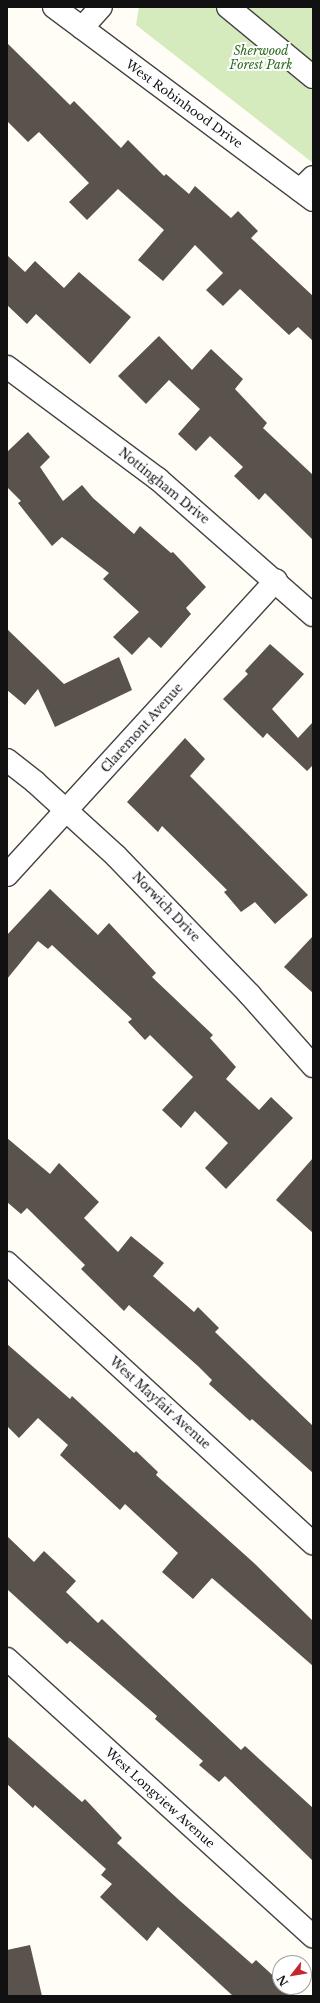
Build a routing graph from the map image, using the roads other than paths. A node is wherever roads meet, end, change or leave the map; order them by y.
1 (54, 7) edge
2 (101, 7) edge
3 (228, 7) edge
4 (82, 28) junction
5 (313, 78) edge
6 (309, 189) edge
7 (7, 367) edge
8 (276, 580) junction
9 (313, 615) edge
10 (7, 760) edge
11 (66, 811) junction
12 (7, 875) edge
13 (313, 1066) edge
14 (7, 1263) edge
15 (313, 1543) edge
16 (7, 1659) edge
17 (313, 1936) edge

1 - 4 street, West Robinhood Drive
2 - 4 street
3 - 5 street
4 - 6 street, West Robinhood Drive
7 - 8 street, Nottingham Drive
8 - 9 street, Nottingham Drive
8 - 11 street, Claremont Avenue
10 - 11 street, Norwich Drive
11 - 12 street, Claremont Avenue
11 - 13 street, Norwich Drive
14 - 15 street, West Mayfair Avenue
16 - 17 street, West Longview Avenue

